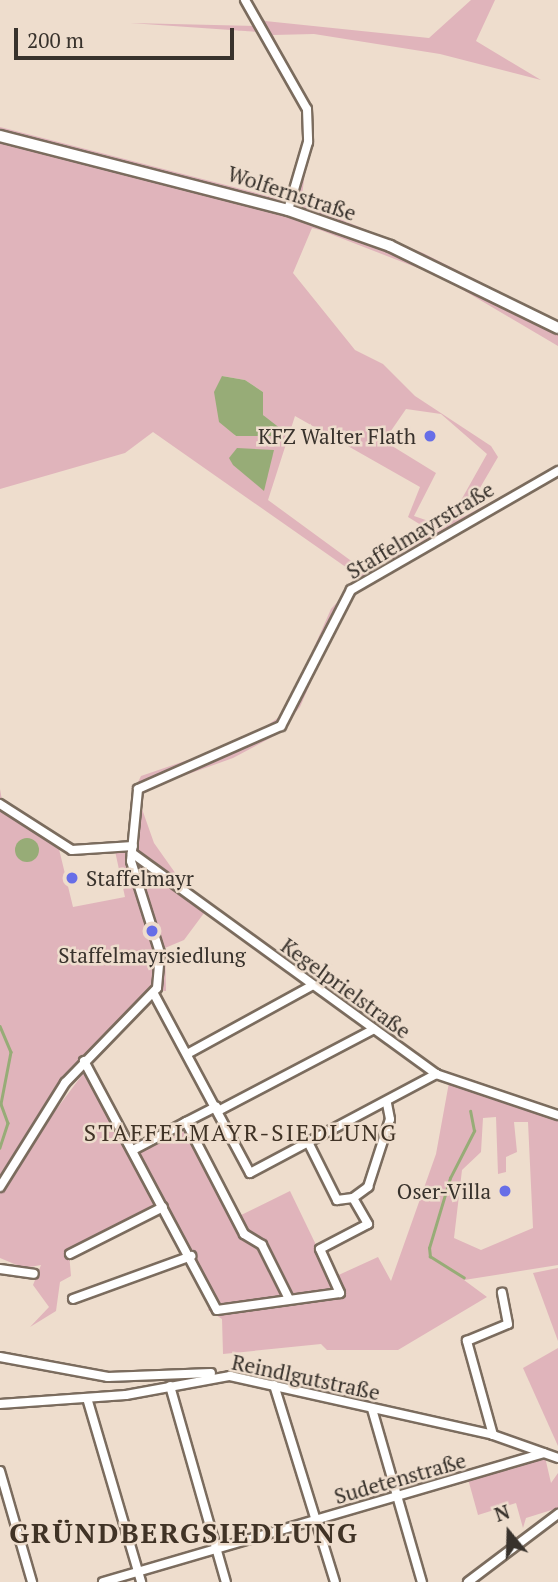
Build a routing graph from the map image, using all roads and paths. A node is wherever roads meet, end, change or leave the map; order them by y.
1 (245, 0) edge
2 (0, 136) edge
3 (288, 210) junction
4 (558, 328) edge
5 (558, 471) edge
6 (0, 804) edge
7 (133, 850) junction
8 (153, 872) junction
9 (136, 885) junction
10 (313, 985) junction
11 (154, 995) junction
12 (374, 1029) junction
13 (189, 1052) junction
14 (84, 1061) junction
15 (436, 1074) junction
16 (387, 1103) junction
17 (217, 1109) junction
18 (558, 1115) edge
19 (187, 1122) junction
20 (308, 1142) junction
21 (133, 1150) junction
22 (0, 1187) edge
23 (354, 1198) junction
24 (163, 1207) junction
25 (70, 1254) dead end
26 (191, 1256) junction
27 (0, 1269) edge
28 (34, 1274) dead end
29 (502, 1293) dead end
30 (73, 1299) dead end
31 (289, 1299) junction
32 (0, 1357) edge
33 (217, 1375) junction
34 (274, 1385) junction
35 (170, 1386) junction
36 (87, 1398) junction
37 (0, 1404) edge
38 (372, 1409) junction
39 (493, 1435) junction
40 (544, 1452) junction
41 (558, 1458) edge
42 (0, 1471) edge
43 (397, 1497) junction
44 (558, 1514) edge
45 (315, 1520) junction
46 (217, 1549) junction
47 (138, 1572) junction
48 (32, 1582) edge
49 (103, 1582) edge
50 (141, 1582) edge
51 (226, 1582) edge
52 (335, 1582) edge
53 (422, 1582) edge
54 (468, 1582) edge

1 - 3 street
2 - 3 main road, Wolfernstraße
3 - 4 main road, Wolfernstraße
5 - 7 street, Staffelmayrstraße
6 - 7 street
7 - 8 street, Kegelprielstraße
7 - 9 street, Staffelmayrstraße
8 - 9 street
8 - 10 street, Kegelprielstraße
9 - 11 street, Staffelmayrstraße
10 - 12 street, Kegelprielstraße
10 - 13 street
11 - 13 street
11 - 14 street
12 - 15 street, Kegelprielstraße
12 - 17 street
13 - 17 street
14 - 21 street
14 - 22 street
15 - 16 street
15 - 18 street, Kegelprielstraße
16 - 20 street
16 - 23 street
17 - 19 street
17 - 20 street
19 - 21 street
19 - 31 street
20 - 23 street
21 - 24 street
23 - 31 street
24 - 25 street
24 - 26 street
26 - 30 street
26 - 31 street
27 - 28 street
29 - 39 street
32 - 33 street
33 - 34 street, Reindlgutstraße
33 - 35 street, Reindlgutstraße
34 - 38 street, Reindlgutstraße
34 - 45 street
35 - 36 street, Reindlgutstraße
35 - 46 street
36 - 37 street, Reindlgutstraße
36 - 47 street
38 - 39 street, Reindlgutstraße
38 - 43 street
39 - 40 street, Reindlgutstraße
40 - 41 street, Reindlgutstraße
40 - 43 street, Sudetenstraße
42 - 48 street
43 - 45 street, Sudetenstraße
43 - 53 street
44 - 54 street
45 - 46 street, Sudetenstraße
45 - 52 street
46 - 47 street, Sudetenstraße
46 - 51 street
47 - 49 street, Sudetenstraße
47 - 50 street

